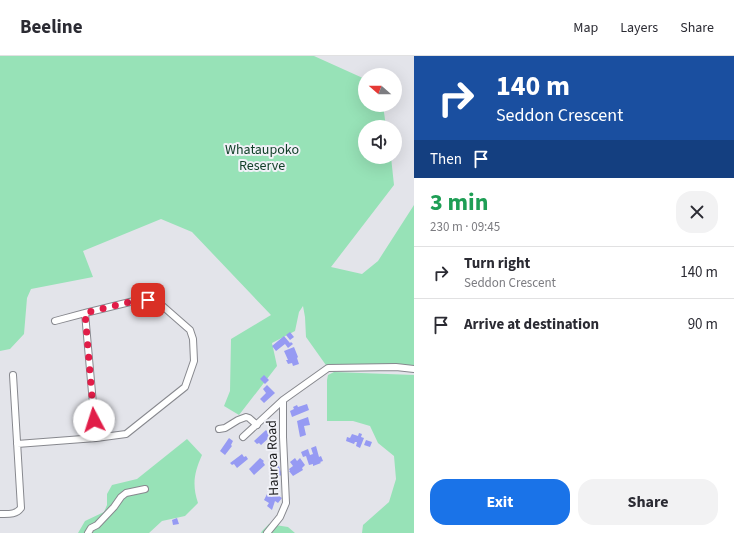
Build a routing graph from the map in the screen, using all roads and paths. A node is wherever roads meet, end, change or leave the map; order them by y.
1 (85, 313) junction
2 (55, 321) dead end
3 (414, 369) edge
4 (14, 375) dead end
5 (283, 400) junction
6 (257, 425) junction
7 (219, 429) dead end
8 (243, 437) dead end
9 (96, 438) junction
10 (17, 444) junction
11 (146, 489) dead end
12 (0, 514) edge
13 (88, 533) edge
14 (267, 533) edge

1 - 2 street
1 - 9 street
1 - 9 street
3 - 5 street, Hauroa Road
4 - 10 street
5 - 6 street, Hauroa Road
5 - 14 street, Hauroa Road
6 - 7 street
6 - 8 street, Hauroa Road
9 - 10 street
10 - 12 street
11 - 13 street

